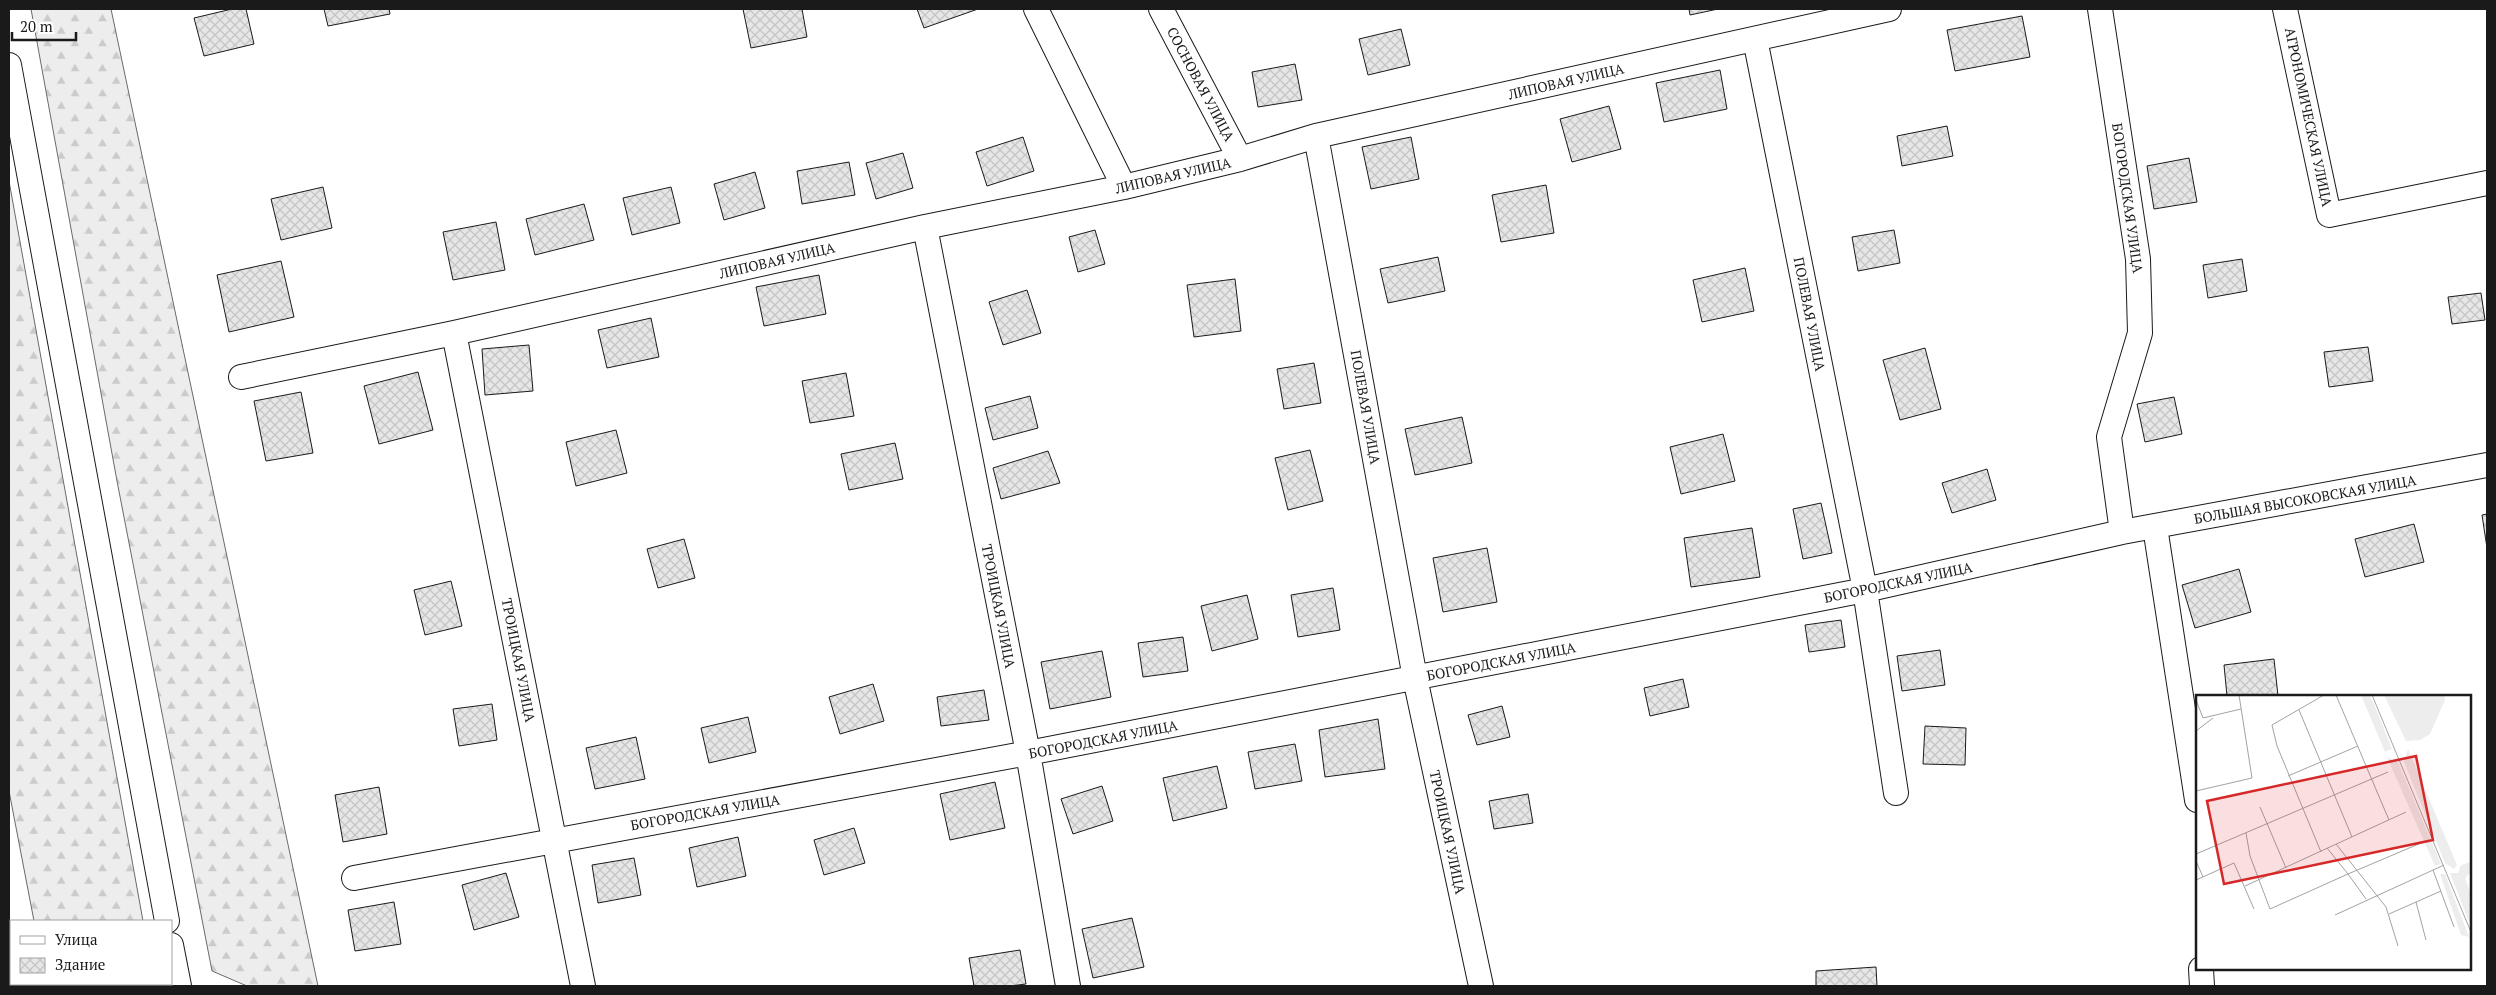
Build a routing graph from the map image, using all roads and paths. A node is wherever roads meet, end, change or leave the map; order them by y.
1 (1036, 9) edge
2 (1161, 9) edge
3 (1889, 9) edge
4 (2100, 9) edge
5 (2285, 9) edge
6 (1755, 39) junction
7 (9, 65) edge
8 (1316, 136) junction
9 (1240, 159) junction
10 (2487, 183) edge
11 (1124, 187) junction
12 (925, 227) junction
13 (454, 333) junction
14 (241, 377) dead end
15 (2487, 465) edge
16 (2155, 527) junction
17 (2122, 532) junction
18 (1865, 590) junction
19 (1416, 678) junction
20 (1028, 753) junction
21 (1896, 793) dead end
22 (2196, 794) edge
23 (554, 840) junction
24 (354, 878) dead end
25 (167, 920) edge
26 (172, 950) edge
27 (2201, 970) edge
28 (179, 986) edge
29 (583, 986) edge
30 (1068, 986) edge
31 (1481, 986) edge
32 (2202, 986) edge

1 - 11 street
2 - 9 street, СОСНОВАЯ УЛИЦА
3 - 6 street, ЛИПОВАЯ УЛИЦА
4 - 17 street, БОГОРОДСКАЯ УЛИЦА
5 - 10 street, АГРОНОМИЧЕСКАЯ УЛИЦА
6 - 8 street, ЛИПОВАЯ УЛИЦА
6 - 18 street, ПОЛЕВАЯ УЛИЦА
7 - 25 street
8 - 9 street, ЛИПОВАЯ УЛИЦА
8 - 19 street, ПОЛЕВАЯ УЛИЦА
9 - 11 street, ЛИПОВАЯ УЛИЦА
11 - 12 street, ЛИПОВАЯ УЛИЦА
12 - 13 street, ЛИПОВАЯ УЛИЦА
12 - 20 street, ТРОИЦКАЯ УЛИЦА
13 - 14 street, ЛИПОВАЯ УЛИЦА
13 - 23 street, ТРОИЦКАЯ УЛИЦА
15 - 16 street, БОЛЬШАЯ ВЫСОКОВСКАЯ УЛИЦА
16 - 17 street, БОЛЬШАЯ ВЫСОКОВСКАЯ УЛИЦА
16 - 22 street
17 - 18 street, БОГОРОДСКАЯ УЛИЦА
18 - 19 street, БОГОРОДСКАЯ УЛИЦА
18 - 21 street, ПОЛЕВАЯ УЛИЦА
19 - 20 street, БОГОРОДСКАЯ УЛИЦА
19 - 31 street, ТРОИЦКАЯ УЛИЦА
20 - 23 street, БОГОРОДСКАЯ УЛИЦА
20 - 30 street, ТРОИЦКАЯ УЛИЦА
23 - 24 street, БОГОРОДСКАЯ УЛИЦА
23 - 29 street, ТРОИЦКАЯ УЛИЦА
26 - 28 street
27 - 32 street

